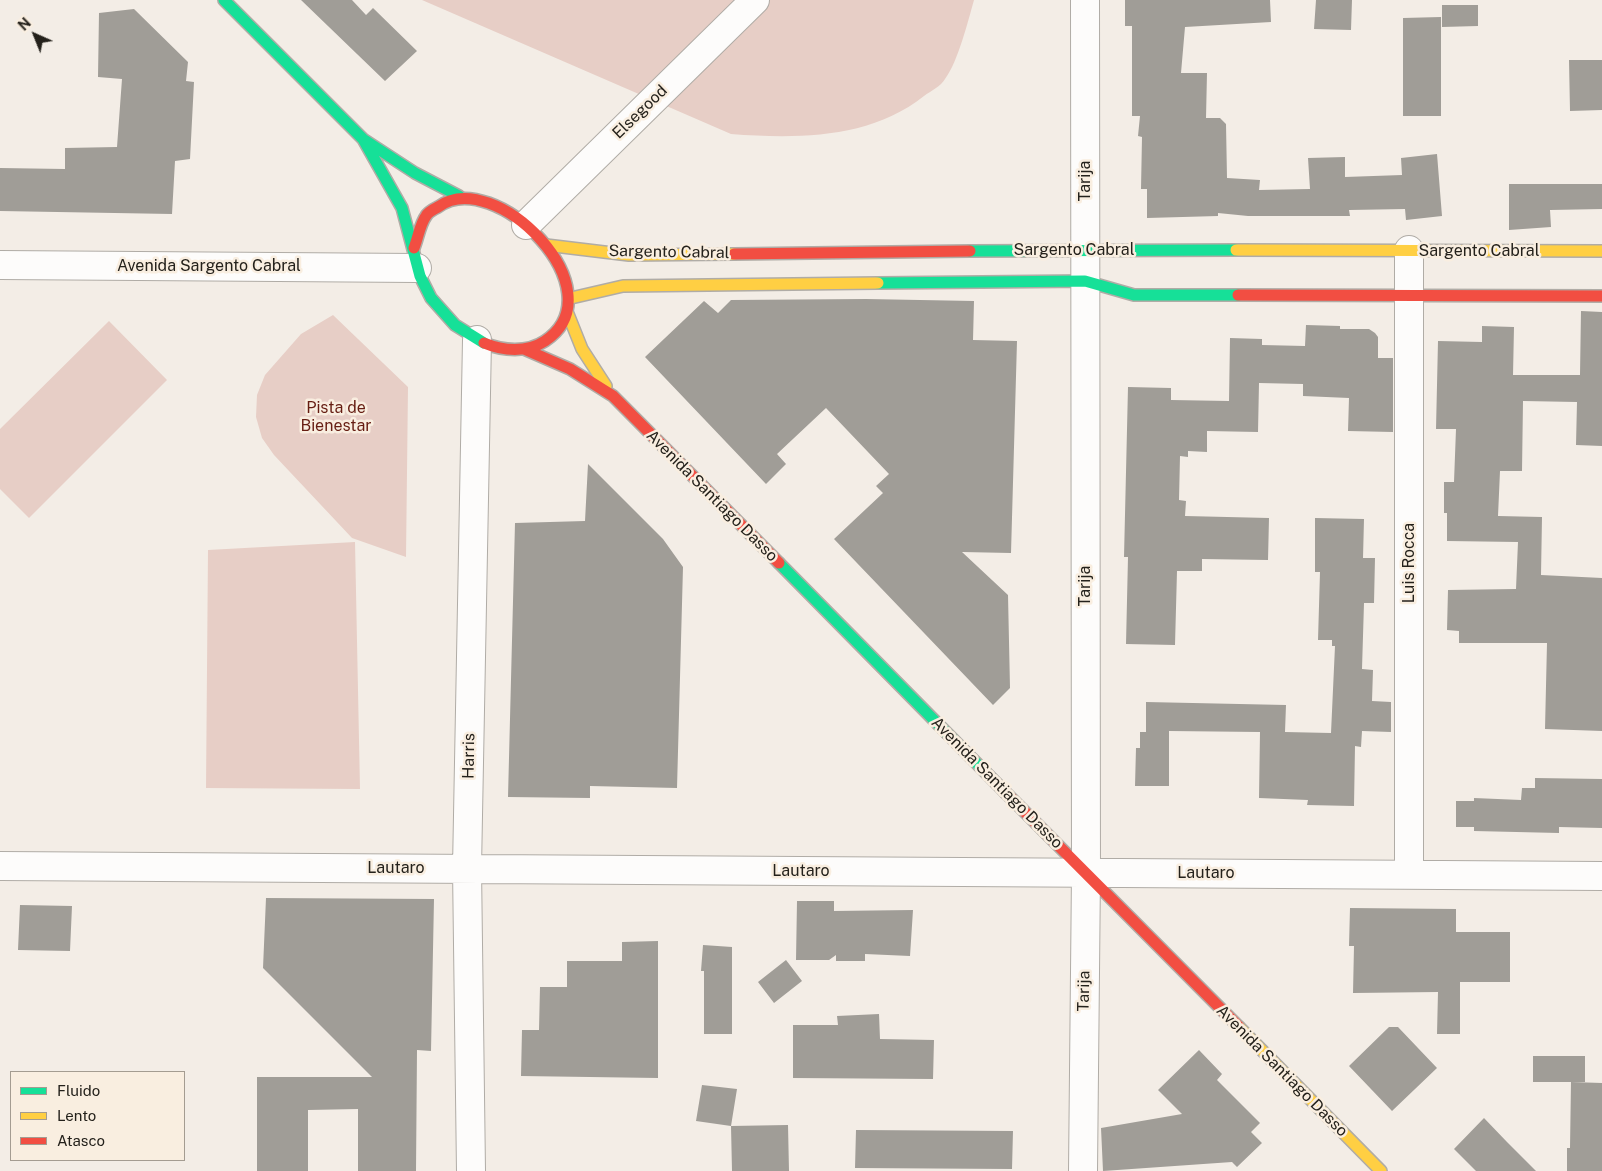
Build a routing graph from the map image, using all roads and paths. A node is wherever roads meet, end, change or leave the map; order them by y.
1 (224, 0) edge
2 (755, 0) edge
3 (1085, 0) edge
4 (363, 139) junction
5 (458, 196) junction
6 (526, 225) junction
7 (546, 245) junction
8 (1085, 250) junction
9 (1409, 250) junction
10 (1602, 251) edge
11 (416, 258) junction
12 (0, 265) edge
13 (1085, 282) junction
14 (1409, 294) junction
15 (1602, 296) edge
16 (571, 298) junction
17 (568, 314) junction
18 (476, 340) junction
19 (524, 349) junction
20 (613, 396) junction
21 (0, 866) edge
22 (467, 868) junction
23 (1086, 873) junction
24 (1409, 875) junction
25 (1602, 876) edge
26 (471, 1171) edge
27 (1083, 1171) edge
28 (1381, 1171) edge

1 - 4 main road, Avenida Santiago Dasso
2 - 6 street, Elsegood
3 - 8 street, Tarija
4 - 5 main road, Avenida Santiago Dasso
4 - 11 main road, Avenida Santiago Dasso
5 - 6 main road, Avenida Santiago Dasso
5 - 11 main road
6 - 7 main road, Avenida Santiago Dasso
7 - 8 main road, Sargento Cabral
7 - 16 main road, Avenida Santiago Dasso
8 - 9 main road, Sargento Cabral
8 - 13 street, Tarija
9 - 10 main road, Sargento Cabral
9 - 14 street, Luis Rocca
11 - 12 street, Avenida Sargento Cabral
11 - 18 main road, Avenida Santiago Dasso
13 - 14 main road, Sargento Cabral
13 - 16 main road, Sargento Cabral
13 - 23 street, Tarija
14 - 15 main road, Sargento Cabral
14 - 24 street, Luis Rocca
16 - 17 main road, Avenida Santiago Dasso
17 - 19 main road, Avenida Santiago Dasso
17 - 20 main road, Avenida Santiago Dasso
18 - 19 main road, Avenida Santiago Dasso
18 - 22 street, Harris
19 - 20 main road, Avenida Santiago Dasso
20 - 23 main road, Avenida Santiago Dasso
21 - 22 street, Lautaro
22 - 23 street, Lautaro
22 - 26 street, Harris
23 - 24 street, Lautaro
23 - 27 street, Tarija
23 - 28 main road, Avenida Santiago Dasso
24 - 25 street, Lautaro

